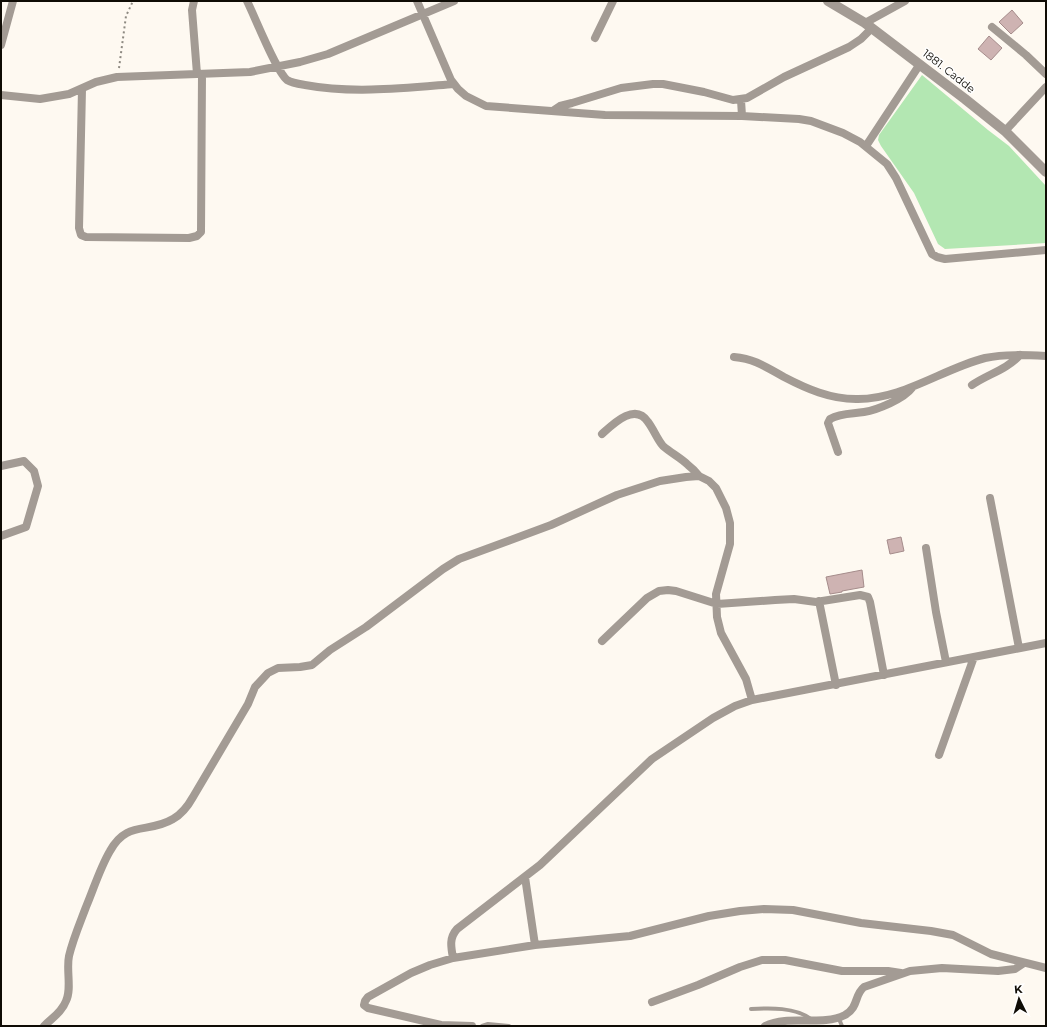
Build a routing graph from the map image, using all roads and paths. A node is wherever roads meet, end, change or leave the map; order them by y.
1 (13, 1) edge
2 (133, 1) edge
3 (194, 1) edge
4 (248, 1) edge
5 (417, 1) edge
6 (454, 1) edge
7 (613, 1) edge
8 (828, 1) edge
9 (905, 1) edge
10 (422, 14) junction
11 (869, 26) junction
12 (992, 27) dead end
13 (595, 38) dead end
14 (1, 45) edge
15 (920, 64) junction
16 (278, 66) junction
17 (200, 74) junction
18 (1046, 74) edge
19 (118, 77) junction
20 (454, 84) junction
21 (1046, 88) edge
22 (82, 89) junction
23 (1, 96) edge
24 (741, 100) junction
25 (554, 110) junction
26 (742, 116) junction
27 (1005, 131) junction
28 (866, 146) junction
29 (1046, 172) edge
30 (1046, 250) edge
31 (1020, 355) junction
32 (1046, 356) edge
33 (734, 357) dead end
34 (972, 385) dead end
35 (913, 386) junction
36 (602, 434) dead end
37 (838, 452) dead end
38 (1, 466) edge
39 (699, 476) junction
40 (990, 498) dead end
41 (1, 536) edge
42 (926, 548) dead end
43 (819, 601) junction
44 (717, 604) junction
45 (602, 641) dead end
46 (1046, 643) edge
47 (1019, 648) junction
48 (974, 657) junction
49 (946, 662) junction
50 (884, 675) junction
51 (836, 685) junction
52 (752, 700) junction
53 (939, 755) dead end
54 (525, 877) junction
55 (534, 945) junction
56 (453, 958) junction
57 (1024, 963) junction
58 (1046, 968) edge
59 (903, 973) junction
60 (652, 1002) dead end
61 (751, 1009) dead end
62 (814, 1022) junction
63 (841, 1022) edge
64 (44, 1026) edge
65 (472, 1026) edge
66 (482, 1026) edge
67 (508, 1026) edge
68 (765, 1026) edge

1 - 14 street
2 - 19 path
3 - 17 street
4 - 16 street
5 - 10 street
6 - 10 street
7 - 13 street
8 - 11 street, 1881. Cadde
9 - 11 street
10 - 16 street
10 - 20 street
11 - 15 street, 1881. Cadde
11 - 24 street
12 - 18 street
15 - 27 street, 1881. Cadde
15 - 28 street
16 - 17 street
16 - 20 street
17 - 19 street
17 - 22 street
19 - 22 street
20 - 25 street
21 - 27 street
22 - 23 street
24 - 25 street
24 - 26 street
25 - 26 street
26 - 28 street
27 - 29 street, 1881. Cadde
28 - 30 street
31 - 32 street
31 - 34 street
31 - 35 street
33 - 35 street
35 - 37 street
36 - 39 street
38 - 41 street
39 - 44 street
39 - 64 street
40 - 47 street
42 - 49 street
43 - 44 street
43 - 50 street
43 - 51 street
44 - 45 street
44 - 52 street
46 - 47 street
47 - 48 street
48 - 49 street
48 - 53 street
49 - 50 street
50 - 51 street
51 - 52 street
52 - 54 street
54 - 55 street
54 - 56 street
55 - 56 street
55 - 57 street
56 - 65 street
57 - 58 street
57 - 59 street
59 - 60 street
59 - 63 street
61 - 62 lane
62 - 63 street
62 - 68 street
66 - 67 lane

